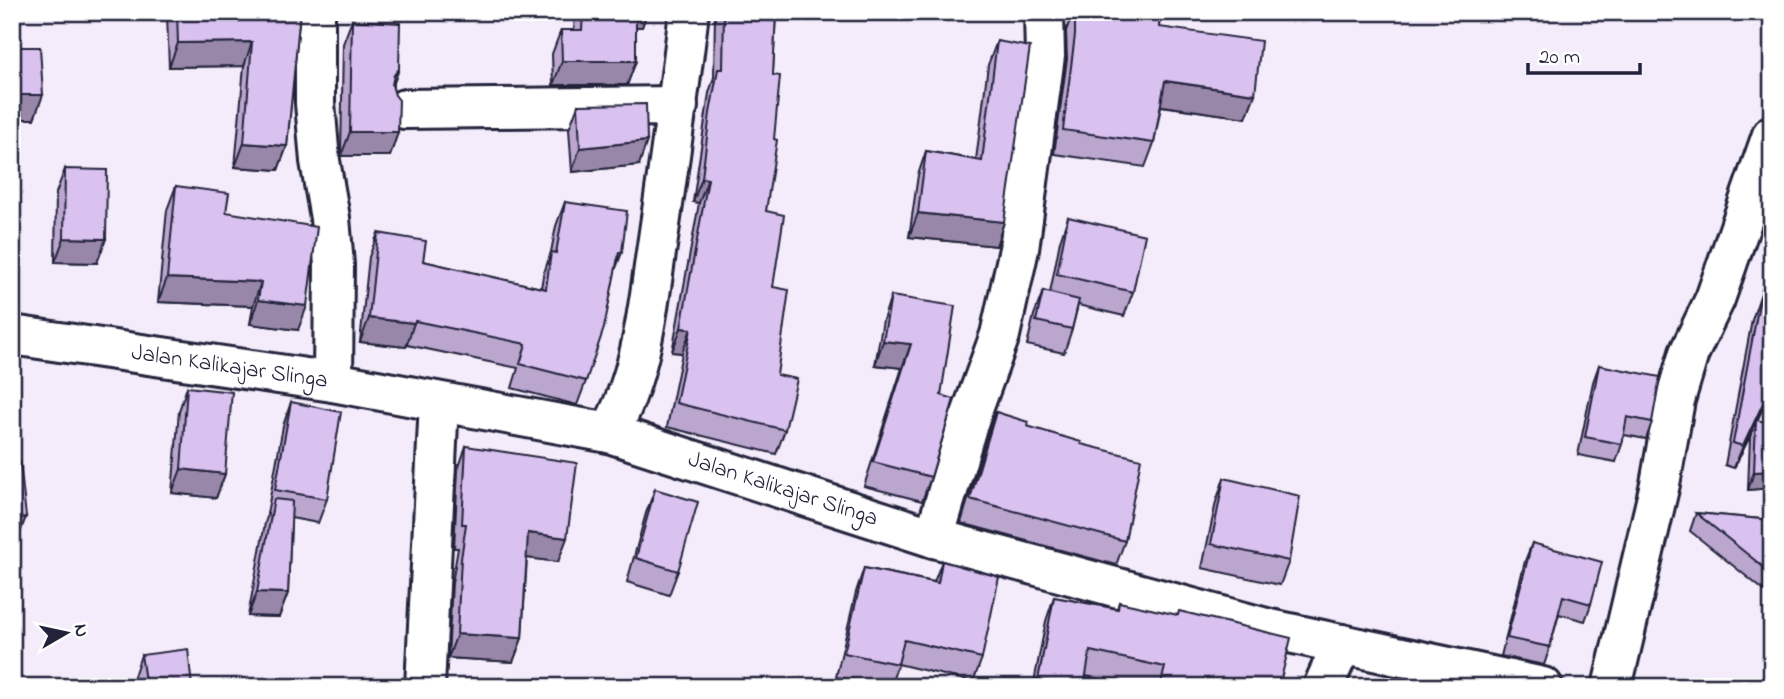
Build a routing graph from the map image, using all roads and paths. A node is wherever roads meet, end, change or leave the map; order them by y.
1 (315, 12) edge
2 (689, 12) edge
3 (1044, 12) edge
4 (678, 106) junction
5 (405, 108) dead end
6 (1772, 135) edge
7 (12, 335) edge
8 (332, 382) junction
9 (439, 402) junction
10 (609, 433) junction
11 (934, 538) junction
12 (1342, 644) junction
13 (425, 687) edge
14 (1323, 687) edge
15 (1544, 687) edge
16 (1612, 687) edge

1 - 8 street
2 - 4 street
3 - 11 street
4 - 5 street
4 - 10 street
6 - 16 street
7 - 8 street, Jalan Kalikajar Slinga
8 - 9 street, Jalan Kalikajar Slinga
9 - 10 street, Jalan Kalikajar Slinga
9 - 13 street
10 - 11 street, Jalan Kalikajar Slinga
11 - 12 street, Jalan Kalikajar Slinga
12 - 14 street
12 - 15 street, Jalan Kalikajar Slinga

